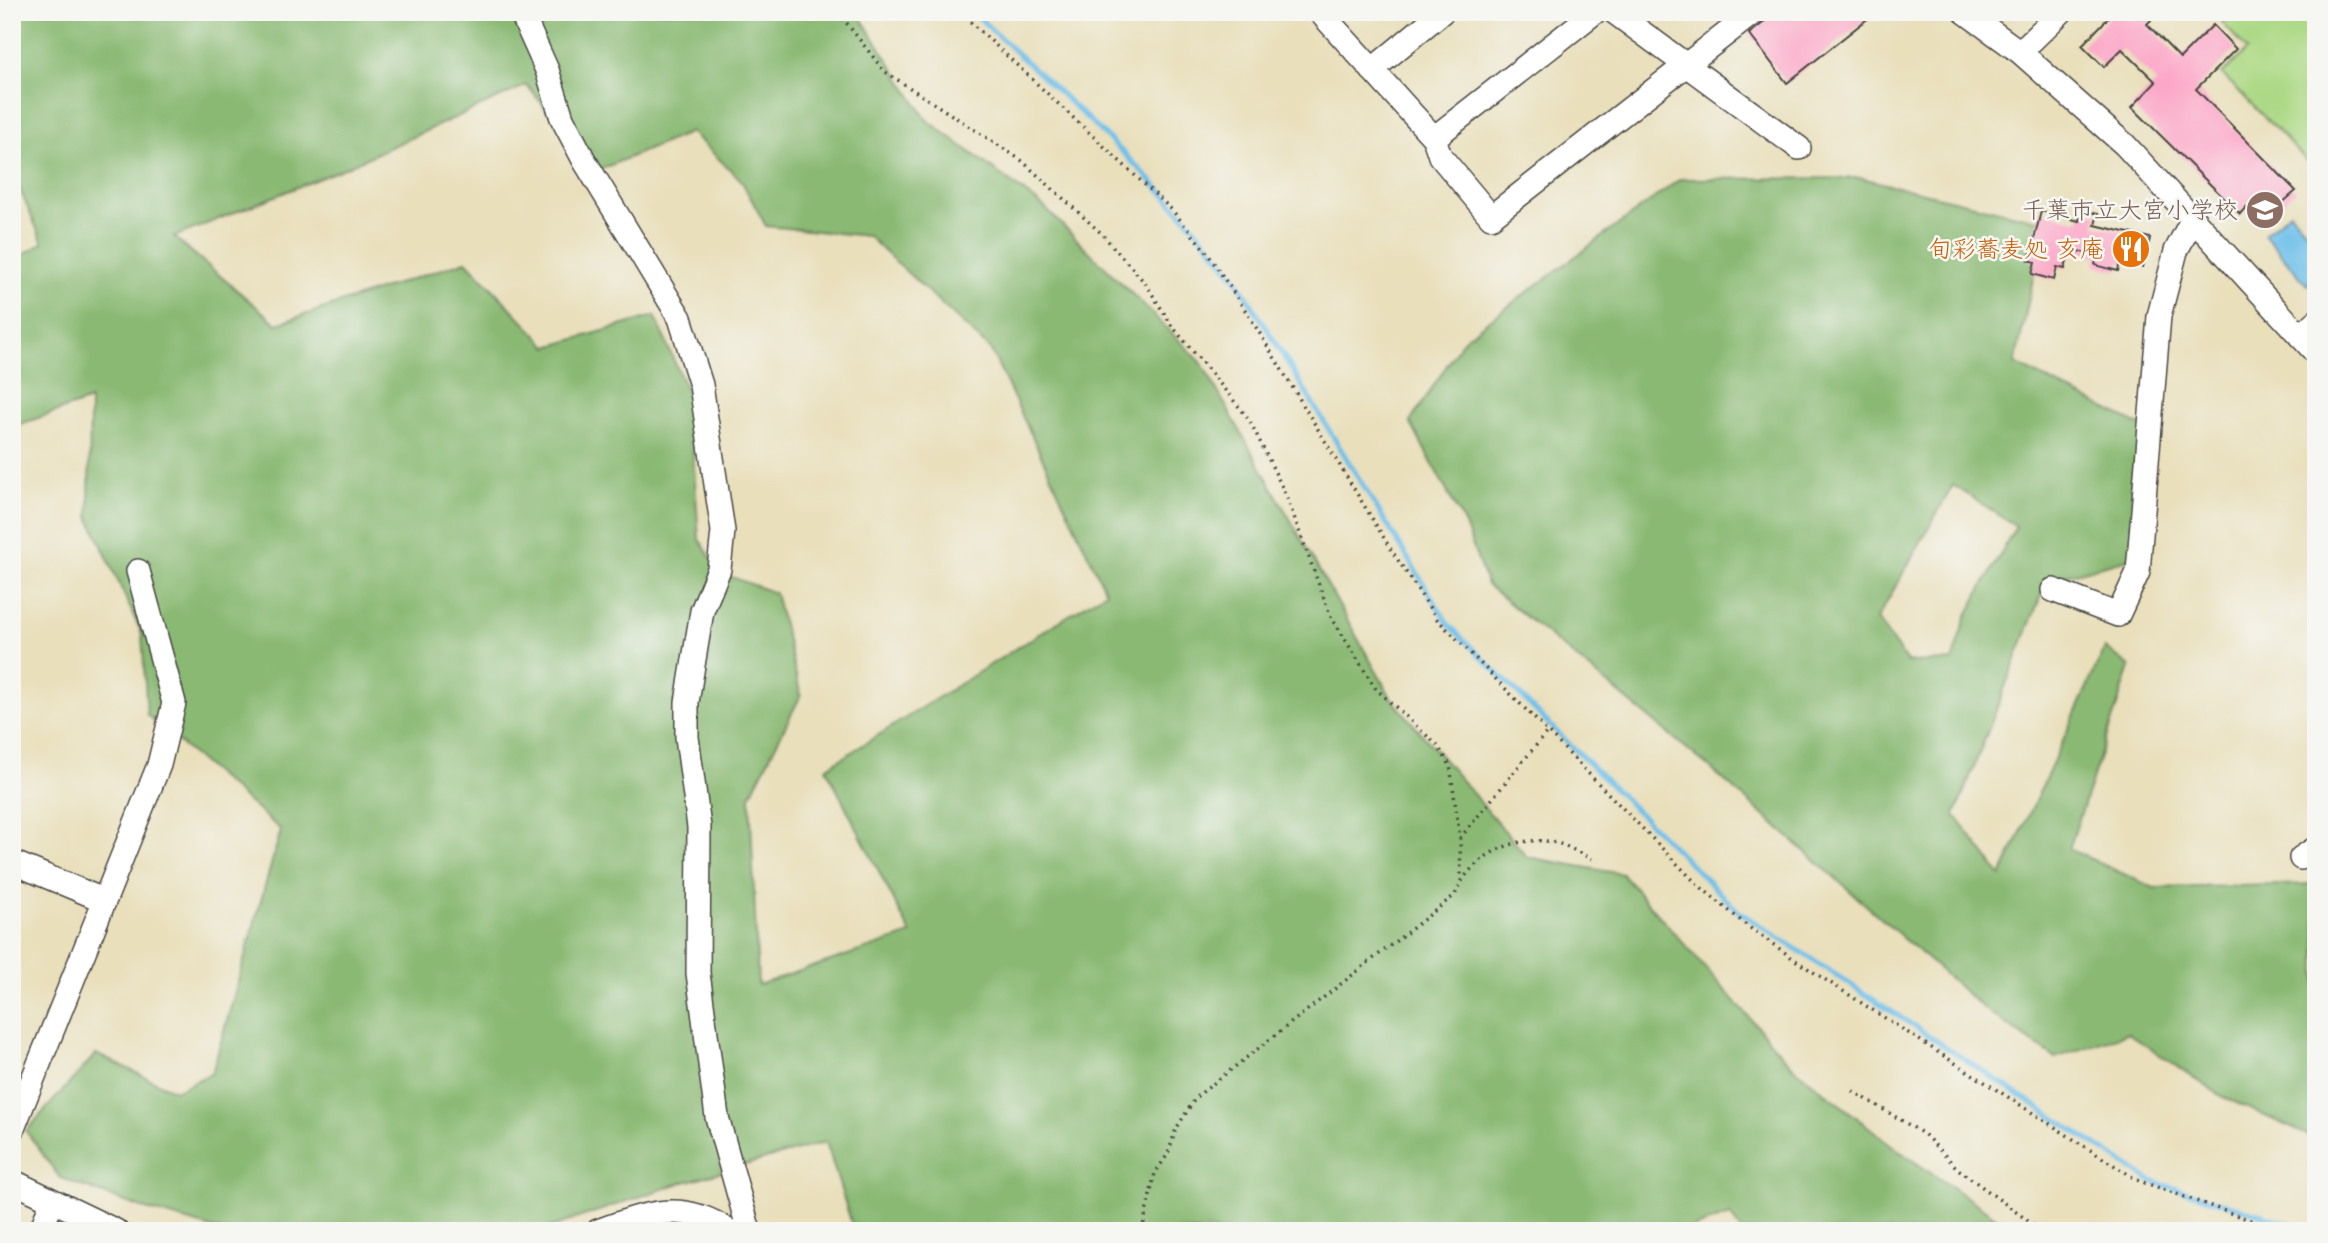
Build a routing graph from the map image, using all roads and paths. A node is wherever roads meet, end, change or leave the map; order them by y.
1 (521, 12) edge
2 (838, 12) edge
3 (960, 12) edge
4 (1320, 12) edge
5 (1442, 12) edge
6 (1595, 12) edge
7 (1614, 12) edge
8 (1754, 12) edge
9 (1965, 12) edge
10 (2061, 12) edge
11 (2020, 52) junction
12 (1685, 66) junction
13 (1372, 69) junction
14 (1434, 138) junction
15 (1799, 148) dead end
16 (2192, 220) junction
17 (2308, 329) edge
18 (2316, 353) edge
19 (138, 571) dead end
20 (2053, 590) dead end
21 (1547, 732) junction
22 (1460, 838) junction
23 (1592, 859) dead end
24 (12, 862) edge
25 (1461, 880) junction
26 (103, 900) junction
27 (1853, 1091) dead end
28 (12, 1131) edge
29 (12, 1181) edge
30 (52, 1201) junction
31 (41, 1231) edge
32 (116, 1231) edge
33 (598, 1231) edge
34 (729, 1231) edge
35 (749, 1231) edge
36 (1142, 1231) edge
37 (2042, 1231) edge
38 (2281, 1231) edge

1 - 35 street
2 - 22 path
3 - 21 path
4 - 13 street
5 - 13 street
6 - 14 street
7 - 12 street
8 - 12 street
9 - 11 street
10 - 11 street
11 - 16 street
12 - 14 street
12 - 15 street
13 - 14 street
16 - 17 street
16 - 20 street
17 - 18 street
19 - 26 street
21 - 22 path
21 - 38 path
22 - 25 path
23 - 25 path
24 - 26 street
25 - 36 path
26 - 28 street
27 - 37 path
29 - 30 street
30 - 31 street
30 - 32 street
33 - 34 street

